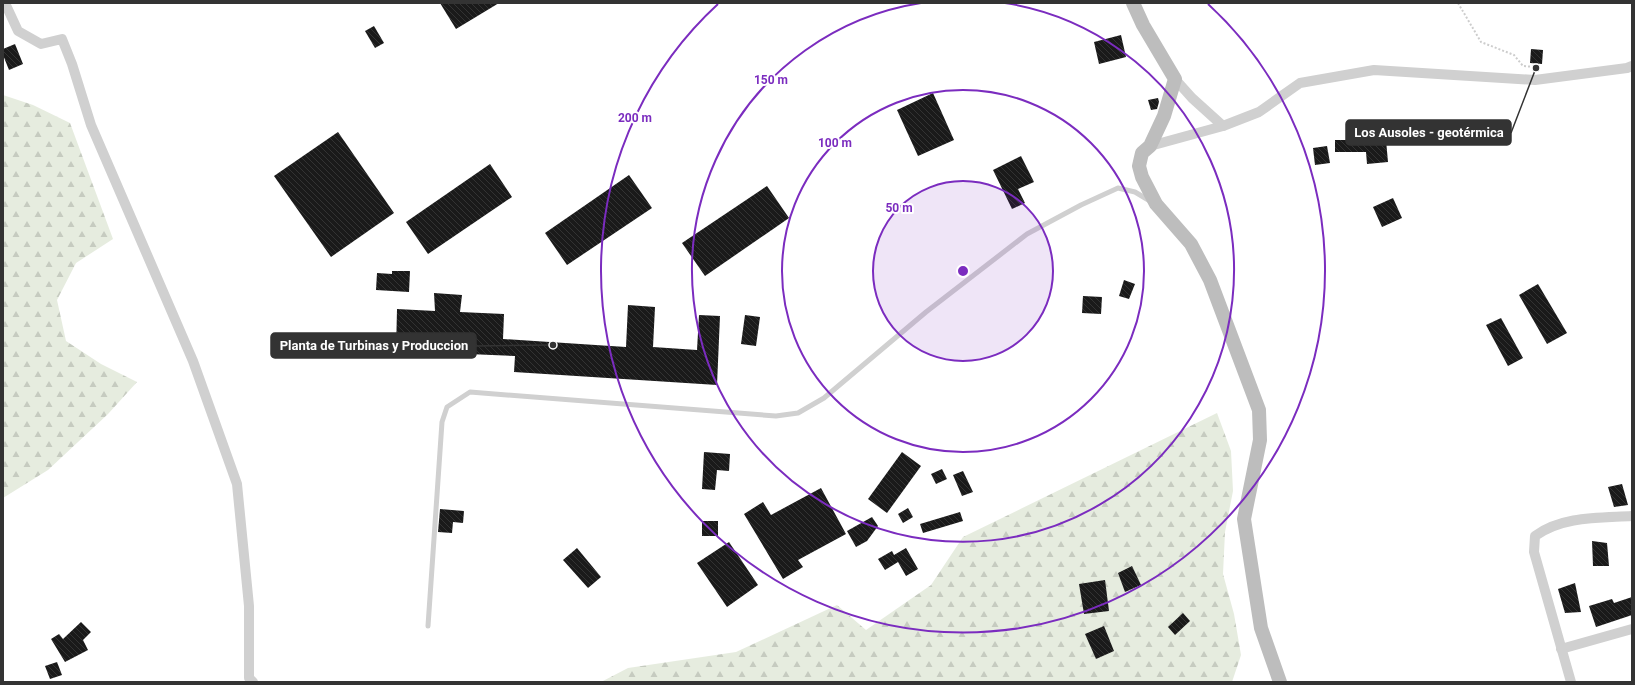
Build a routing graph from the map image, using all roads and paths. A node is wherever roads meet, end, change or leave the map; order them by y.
1 (5, 3) edge
2 (1134, 3) edge
3 (1458, 3) edge
4 (1632, 66) edge
5 (1175, 79) junction
6 (1535, 80) junction
7 (1223, 126) junction
8 (1150, 146) junction
9 (1156, 204) junction
10 (1632, 516) edge
11 (428, 626) dead end
12 (1632, 630) edge
13 (1561, 649) junction
14 (253, 682) edge
15 (1280, 682) edge
16 (1571, 682) edge

1 - 14 street
2 - 5 street
3 - 6 path
4 - 6 street
5 - 7 street
5 - 8 street
6 - 7 street
7 - 8 street
8 - 9 street
9 - 11 lane
9 - 15 street
10 - 13 street
12 - 13 street
13 - 16 street

